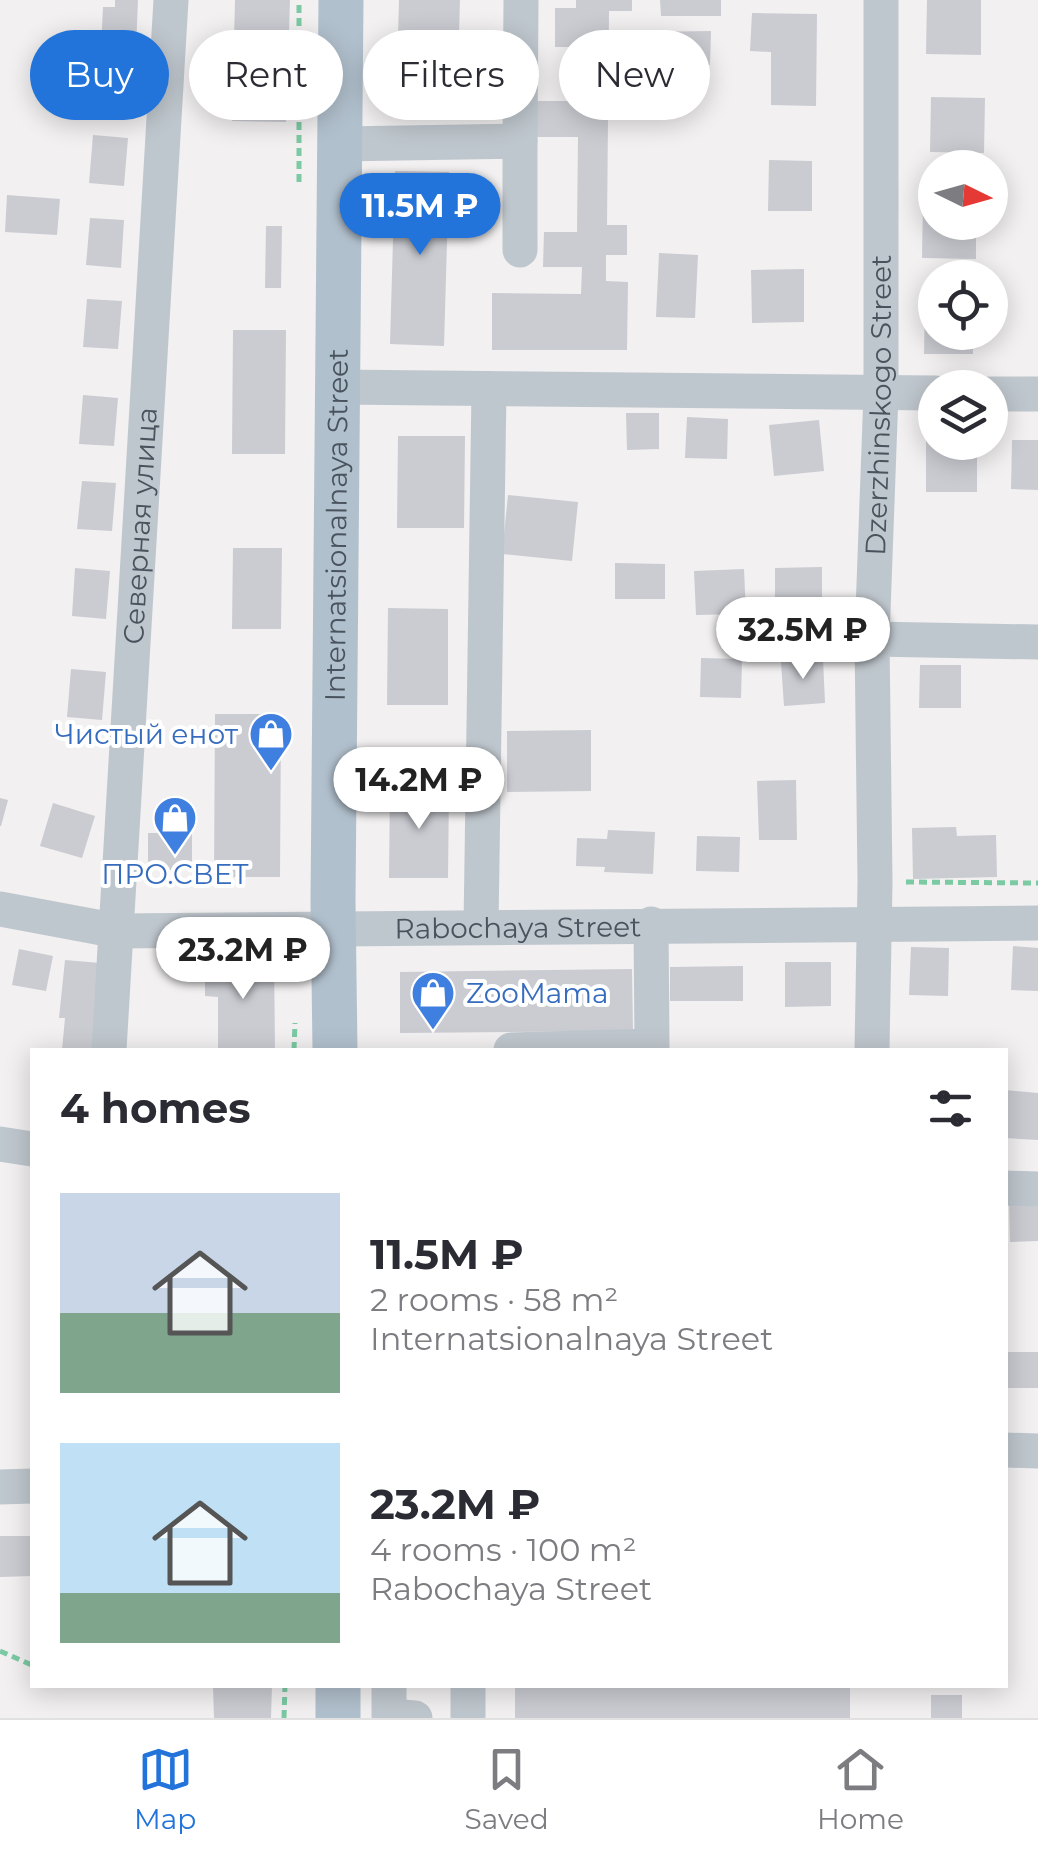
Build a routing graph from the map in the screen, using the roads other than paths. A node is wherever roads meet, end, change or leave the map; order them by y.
1 (171, 0) edge
2 (341, 0) edge
3 (521, 0) edge
4 (881, 0) edge
5 (520, 141) junction
6 (339, 144) junction
7 (520, 250) dead end
8 (336, 387) junction
9 (489, 389) junction
10 (881, 393) junction
11 (918, 393) edge
12 (1008, 394) edge
13 (1038, 394) edge
14 (872, 639) junction
15 (1038, 642) edge
16 (0, 909) edge
17 (874, 922) junction
18 (1038, 923) edge
19 (651, 924) junction
20 (482, 926) junction
21 (333, 927) junction
22 (118, 931) junction
23 (108, 1048) edge
24 (335, 1048) edge
25 (582, 1048) edge
26 (872, 1048) edge
27 (0, 1144) edge
28 (30, 1149) edge
29 (1008, 1188) edge
30 (1038, 1189) edge
31 (1008, 1450) edge
32 (1038, 1451) edge
33 (30, 1486) edge
34 (0, 1487) edge
35 (338, 1688) edge
36 (390, 1688) edge
37 (468, 1688) edge
38 (338, 1718) edge
39 (415, 1718) edge
40 (468, 1718) edge

1 - 22 street, Северная улица
2 - 6 main road, Internatsionalnaya Street
3 - 5 street
4 - 10 street, Dzerzhinskogo Street
5 - 6 street
5 - 7 street
6 - 8 main road, Internatsionalnaya Street
8 - 9 street
8 - 21 main road, Internatsionalnaya Street
9 - 10 street
9 - 20 street
10 - 11 street
10 - 14 street, Dzerzhinskogo Street
12 - 13 street
14 - 15 street
14 - 17 street, Dzerzhinskogo Street
16 - 22 street, Rabochaya Street
17 - 18 street, Rabochaya Street
17 - 19 street, Rabochaya Street
17 - 26 street, Dzerzhinskogo Street
19 - 20 street, Rabochaya Street
19 - 25 street
20 - 21 street, Rabochaya Street
21 - 22 street, Rabochaya Street
21 - 24 main road, Internatsionalnaya Street
22 - 23 street, Северная улица
27 - 28 street
29 - 30 street
31 - 32 street
33 - 34 street
35 - 38 main road
36 - 39 street
37 - 40 street

